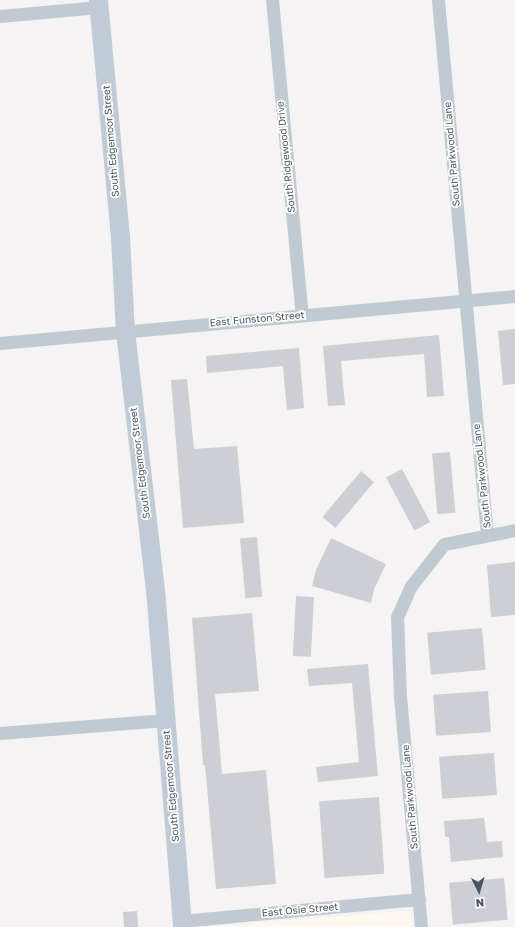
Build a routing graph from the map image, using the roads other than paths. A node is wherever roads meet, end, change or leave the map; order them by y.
1 (272, 0) edge
2 (438, 0) edge
3 (99, 4) edge
4 (0, 16) edge
5 (515, 296) edge
6 (465, 301) junction
7 (302, 315) junction
8 (125, 331) junction
9 (0, 343) edge
10 (515, 530) edge
11 (487, 535) junction
12 (165, 720) junction
13 (0, 733) edge
14 (419, 899) junction
15 (182, 924) edge
16 (421, 927) edge

1 - 7 street, South Ridgewood Drive
2 - 6 street, South Parkwood Lane
3 - 4 street
3 - 8 street, South Edgemoor Street
5 - 6 street, East Funston Street
6 - 7 street, East Funston Street
6 - 11 street, South Parkwood Lane
7 - 8 street, East Funston Street
8 - 9 street, East Funston Street
8 - 12 street, South Edgemoor Street
10 - 11 street
11 - 14 street, South Parkwood Lane
12 - 13 street
12 - 15 street, South Edgemoor Street
14 - 15 street, East Osie Street
14 - 16 street, South Parkwood Lane

